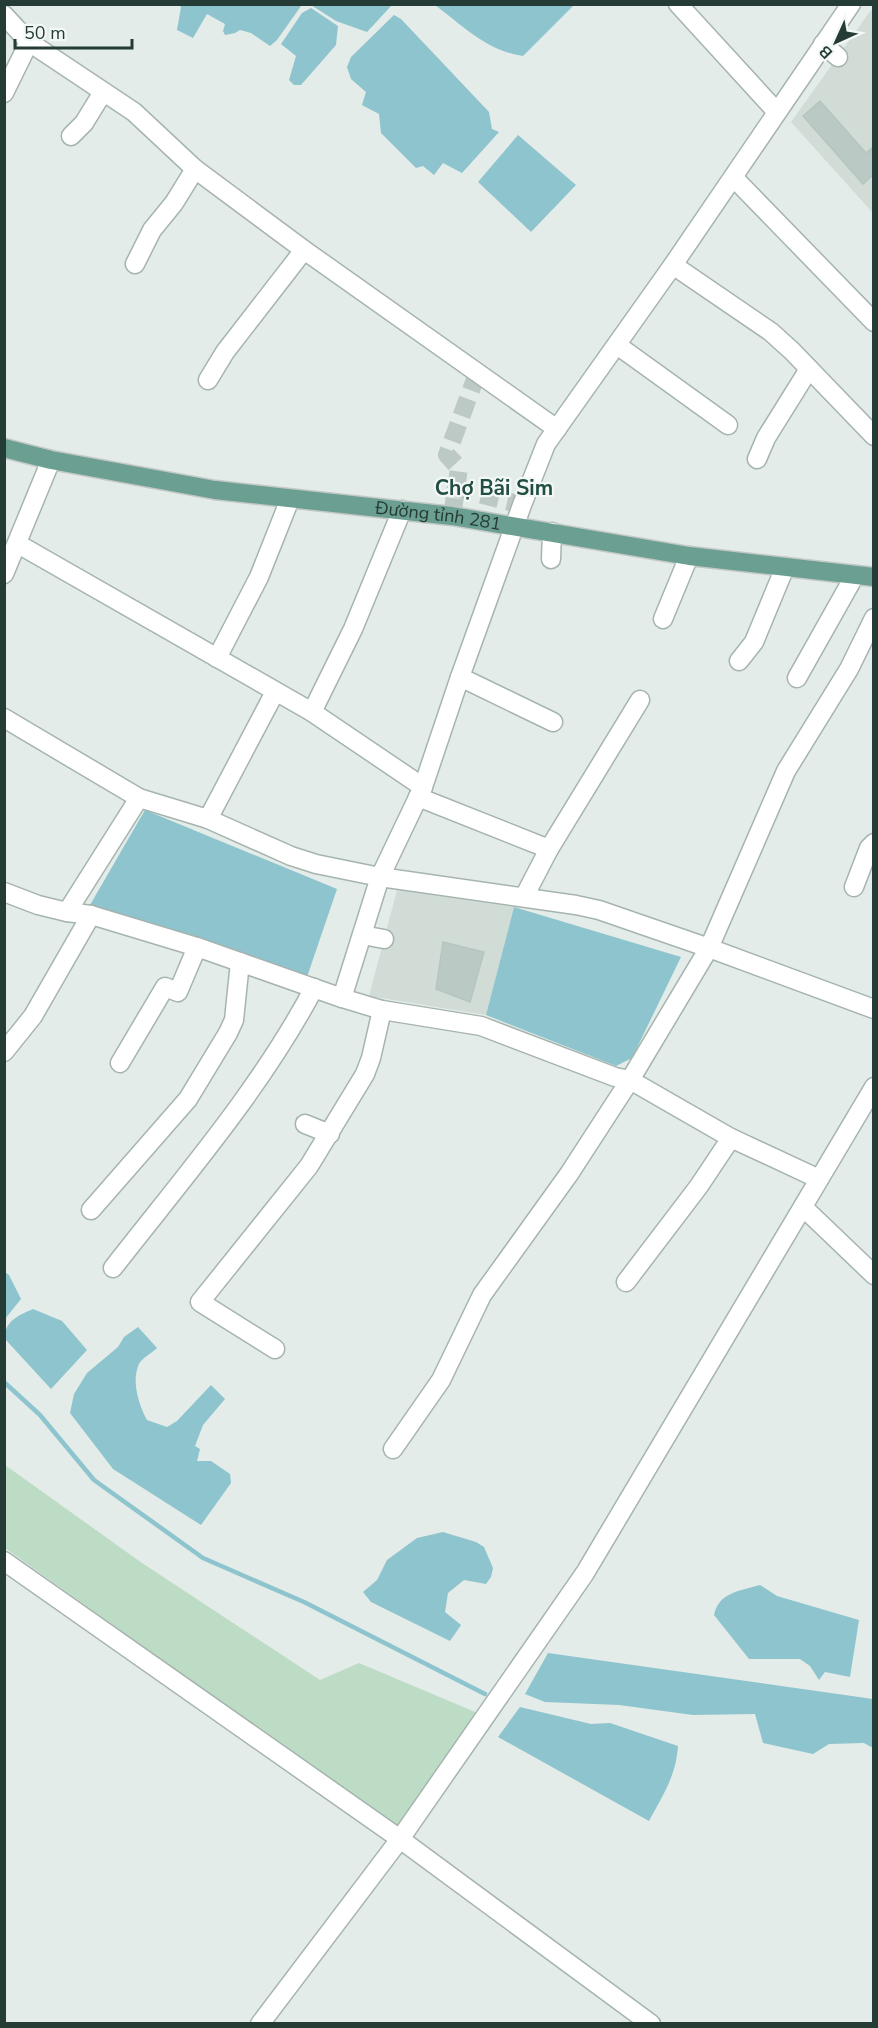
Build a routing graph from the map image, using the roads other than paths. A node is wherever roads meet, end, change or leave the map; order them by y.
1 (678, 4) edge
2 (851, 4) edge
3 (4, 15) edge
4 (29, 42) junction
5 (823, 44) junction
6 (838, 57) dead end
7 (103, 92) junction
8 (4, 93) edge
9 (776, 111) junction
10 (70, 136) dead end
11 (195, 169) junction
12 (734, 178) junction
13 (304, 250) junction
14 (135, 264) dead end
15 (673, 265) junction
16 (870, 312) edge
17 (617, 345) junction
18 (809, 369) junction
19 (208, 380) dead end
20 (728, 425) dead end
21 (557, 429) junction
22 (873, 436) edge
23 (4, 448) edge
24 (757, 459) dead end
25 (51, 460) junction
26 (290, 499) junction
27 (402, 510) junction
28 (515, 526) junction
29 (552, 532) junction
30 (18, 544) junction
31 (689, 556) junction
32 (551, 559) dead end
33 (784, 567) junction
34 (4, 574) edge
35 (864, 576) edge
36 (873, 618) edge
37 (663, 619) dead end
38 (217, 658) junction
39 (739, 661) dead end
40 (460, 678) junction
41 (797, 678) dead end
42 (275, 692) junction
43 (640, 700) dead end
44 (312, 712) junction
45 (4, 718) edge
46 (553, 722) dead end
47 (420, 792) junction
48 (138, 798) junction
49 (208, 819) junction
50 (873, 843) edge
51 (549, 849) junction
52 (380, 878) junction
53 (854, 887) dead end
54 (4, 892) edge
55 (524, 897) junction
56 (67, 912) junction
57 (91, 915) junction
58 (362, 935) junction
59 (384, 939) dead end
60 (197, 947) junction
61 (709, 948) junction
62 (240, 962) junction
63 (314, 988) junction
64 (342, 998) junction
65 (873, 1009) edge
66 (382, 1010) junction
67 (4, 1052) edge
68 (120, 1063) dead end
69 (630, 1080) junction
70 (873, 1087) edge
71 (305, 1124) dead end
72 (330, 1134) junction
73 (730, 1138) junction
74 (819, 1179) junction
75 (802, 1207) junction
76 (91, 1210) dead end
77 (113, 1268) dead end
78 (873, 1275) edge
79 (626, 1282) dead end
80 (275, 1349) dead end
81 (393, 1449) dead end
82 (4, 1561) edge
83 (400, 1839) junction
84 (260, 2024) edge
85 (651, 2024) edge

1 - 9 street
2 - 5 street
3 - 4 street
4 - 7 street
4 - 8 street
5 - 6 street
5 - 9 street
7 - 10 street
7 - 11 street
9 - 12 street
11 - 13 street
11 - 14 street
12 - 15 street
12 - 16 street
13 - 19 street
13 - 21 street
15 - 17 street
15 - 18 street
17 - 20 street
17 - 21 street
18 - 22 street
18 - 24 street
21 - 28 street
23 - 25 main road, Đường tỉnh 281
25 - 26 main road, Đường tỉnh 281
25 - 30 street
26 - 27 main road, Đường tỉnh 281
26 - 38 street
27 - 28 main road, Đường tỉnh 281
27 - 44 street
28 - 29 main road, Đường tỉnh 281
28 - 40 street
29 - 31 main road, Đường tỉnh 281
29 - 32 street
30 - 34 street
30 - 38 street
31 - 33 main road, Đường tỉnh 281
31 - 37 street
33 - 35 main road, Đường tỉnh 281
33 - 39 street
35 - 41 street
36 - 61 street
38 - 42 street
40 - 46 street
40 - 47 street
42 - 44 street
42 - 49 street
43 - 51 street
44 - 47 street
45 - 48 street
47 - 51 street
47 - 52 street
48 - 49 street
48 - 56 street
49 - 52 street
50 - 53 street
51 - 55 street
52 - 55 street
52 - 58 street
54 - 56 street
55 - 61 street
56 - 57 street
57 - 60 street
57 - 67 street
58 - 59 street
58 - 64 street
60 - 62 street
60 - 68 street
61 - 65 street
61 - 69 street
62 - 63 street
62 - 76 street
63 - 64 street
63 - 77 street
64 - 66 street
66 - 69 street
66 - 72 street
69 - 73 street
69 - 81 street
70 - 74 street
71 - 72 street
72 - 80 street
73 - 74 street
73 - 79 street
74 - 75 street
75 - 78 street
75 - 83 street
82 - 83 street
83 - 84 street
83 - 85 street

